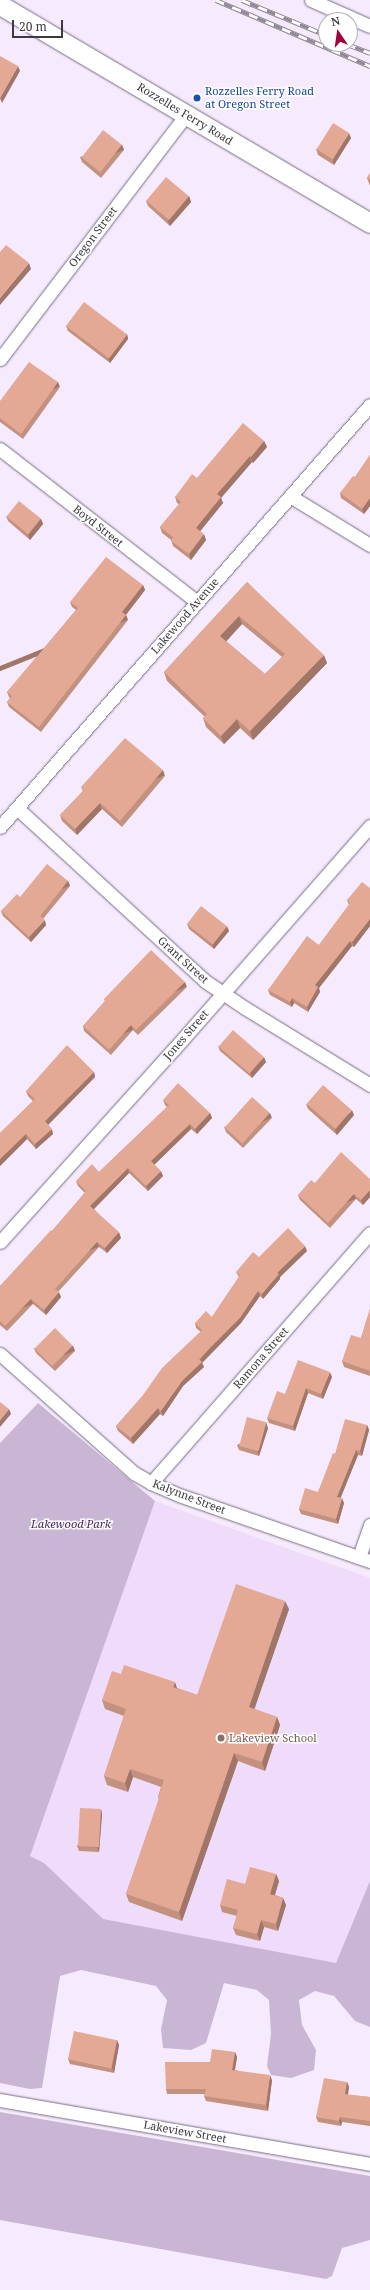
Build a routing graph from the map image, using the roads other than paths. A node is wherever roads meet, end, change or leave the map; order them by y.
1 (311, 0) edge
2 (0, 5) edge
3 (370, 26) edge
4 (186, 115) junction
5 (370, 224) edge
6 (0, 359) edge
7 (370, 405) edge
8 (0, 449) edge
9 (290, 496) junction
10 (370, 545) edge
11 (197, 602) junction
12 (17, 808) junction
13 (370, 826) edge
14 (0, 827) edge
15 (223, 994) junction
16 (370, 1085) edge
17 (370, 1234) edge
18 (0, 1242) edge
19 (0, 1354) edge
20 (151, 1482) junction
21 (370, 1525) edge
22 (365, 1559) edge
23 (0, 2100) edge
24 (370, 2164) edge

1 - 3 street
2 - 4 street, Rozzelles Ferry Road
4 - 5 street, Rozzelles Ferry Road
4 - 6 street, Oregon Street
7 - 9 street, Lakewood Avenue
8 - 11 street, Boyd Street
9 - 10 street
9 - 11 street, Lakewood Avenue
11 - 12 street, Lakewood Avenue
12 - 14 street, Lakewood Avenue
12 - 15 street, Grant Street
13 - 15 street, Jones Street
15 - 16 street, Grant Street
15 - 18 street, Jones Street
17 - 20 street, Ramona Street
19 - 20 street, Kalynne Street
20 - 22 street, Kalynne Street
21 - 22 street
23 - 24 street, Lakeview Street

